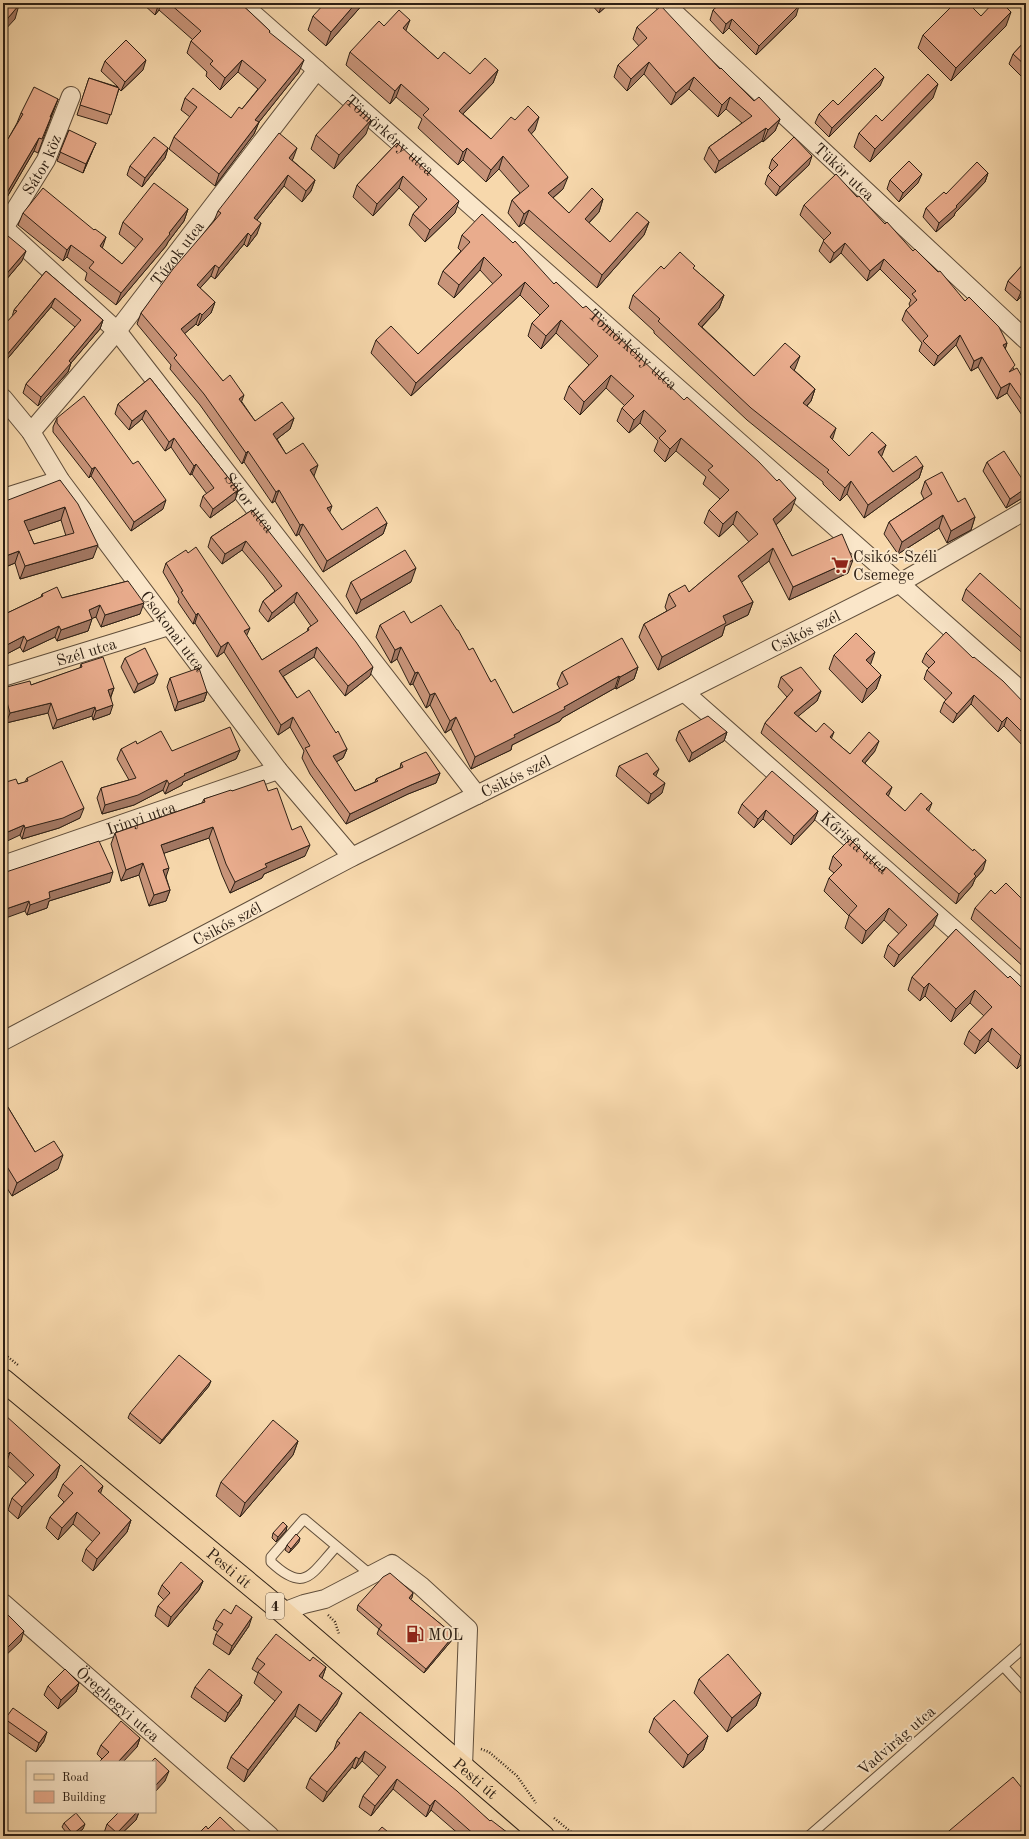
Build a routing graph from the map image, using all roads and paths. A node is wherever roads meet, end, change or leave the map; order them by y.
1 (241, 3) edge
2 (664, 3) edge
3 (317, 70) junction
4 (71, 96) dead end
5 (4, 227) edge
6 (117, 331) junction
7 (1026, 340) edge
8 (3, 398) edge
9 (31, 432) junction
10 (60, 480) junction
11 (3, 498) edge
12 (1026, 510) edge
13 (900, 583) junction
14 (169, 626) junction
15 (3, 677) edge
16 (684, 692) junction
17 (1026, 695) edge
18 (278, 770) junction
19 (477, 795) junction
20 (352, 856) junction
21 (3, 865) edge
22 (1026, 993) edge
23 (3, 1041) edge
24 (3, 1380) edge
25 (336, 1547) junction
26 (371, 1575) junction
27 (3, 1603) edge
28 (283, 1612) junction
29 (1026, 1646) edge
30 (1003, 1666) junction
31 (1026, 1691) edge
32 (463, 1767) junction
33 (270, 1836) edge
34 (543, 1836) edge
35 (809, 1836) edge

1 - 3 street, Tömörkény utca
2 - 7 street, Tükör utca
3 - 6 street, Túzok utca
3 - 13 street, Tömörkény utca
4 - 5 street, Sátor köz
5 - 6 street, Sátor utca
6 - 9 street, Túzok utca
6 - 19 street, Sátor utca
8 - 9 street, Csokonai utca
9 - 10 street, Csokonai utca
10 - 11 street
10 - 14 street, Csokonai utca
12 - 13 street, Csikós szél
13 - 16 street, Csikós szél
13 - 17 street, Tömörkény utca
14 - 15 street, Szél utca
14 - 18 street, Csokonai utca
16 - 19 street, Csikós szél
16 - 22 street, Kőrisfa utca
18 - 20 street, Csokonai utca
18 - 21 street, Irinyi utca
19 - 20 street, Csikós szél
20 - 23 street, Csikós szél
24 - 28 main road, Pesti út / 4
25 - 25 lane
25 - 26 lane
26 - 28 street
26 - 32 street
27 - 33 street, Öreghegyi utca
28 - 32 main road, Pesti út / 4
29 - 30 lane, Vadvirág utca
30 - 31 lane
30 - 35 lane, Vadvirág utca
32 - 34 main road, Pesti út / 4

